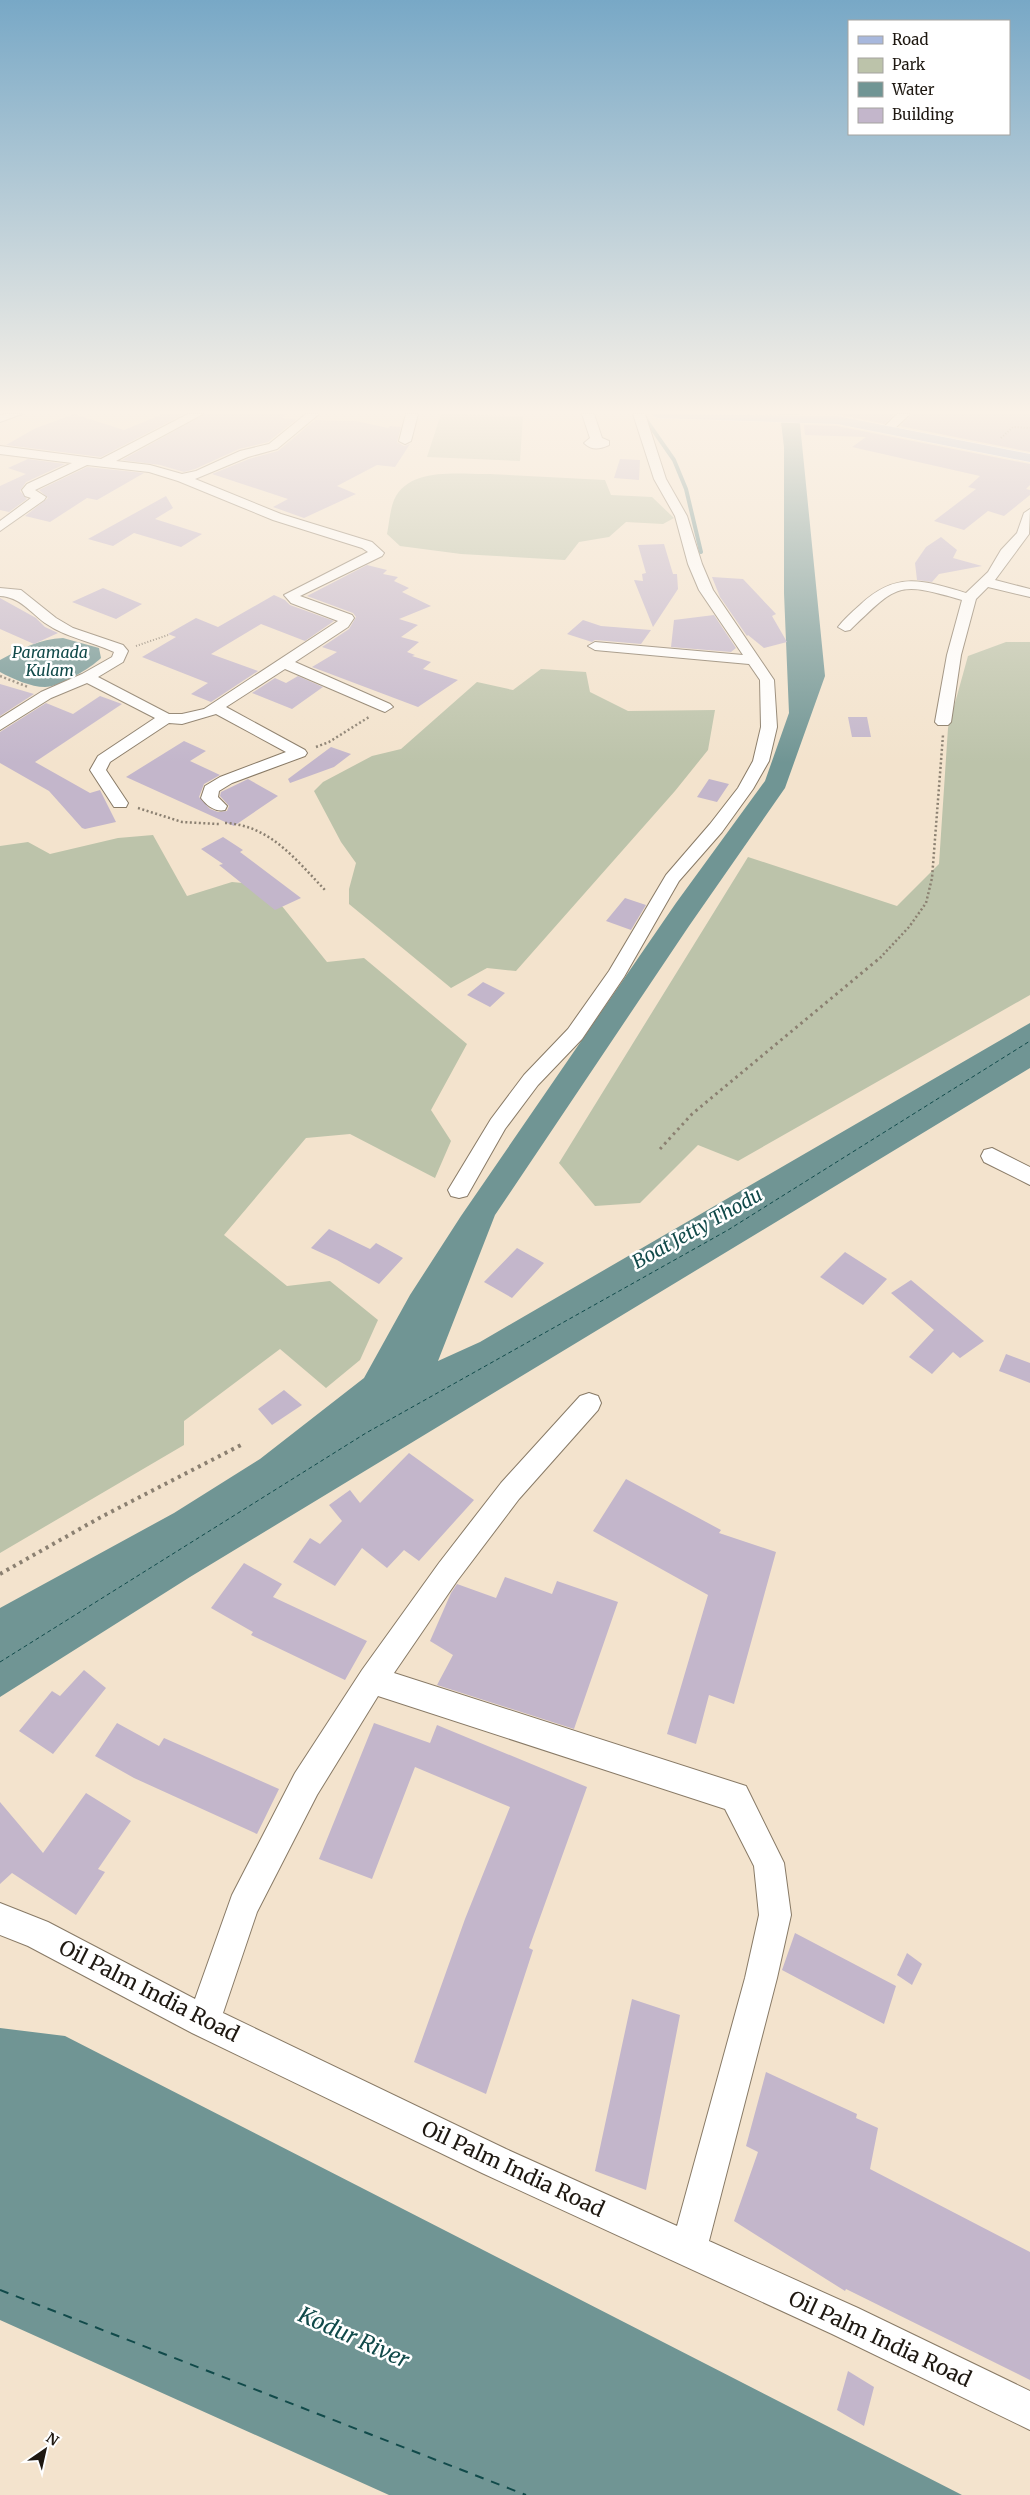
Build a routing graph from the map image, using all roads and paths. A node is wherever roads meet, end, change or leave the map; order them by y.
1 (320, 530) edge
2 (685, 530) edge
3 (1024, 540) edge
4 (986, 582) junction
5 (0, 592) edge
6 (1030, 593) edge
7 (969, 598) junction
8 (845, 627) dead end
9 (168, 634) dead end
10 (595, 646) dead end
11 (121, 650) junction
12 (754, 660) junction
13 (284, 663) junction
14 (0, 676) edge
15 (86, 677) junction
16 (46, 695) junction
17 (385, 707) joint
18 (216, 708) junction
19 (166, 718) junction
20 (943, 722) joint
21 (0, 726) edge
22 (299, 752) junction
23 (120, 803) joint
24 (219, 806) dead end
25 (325, 890) dead end
26 (660, 1149) dead end
27 (992, 1156) dead end
28 (1030, 1177) edge
29 (459, 1190) dead end
30 (589, 1403) dead end
31 (241, 1445) dead end
32 (0, 1574) edge
33 (372, 1680) junction
34 (0, 1919) edge
35 (204, 2021) junction
36 (689, 2250) junction
37 (1030, 2410) edge

1 - 13 street
2 - 12 street
3 - 4 street
4 - 6 street
4 - 7 street
5 - 11 street
7 - 8 street
7 - 20 street
9 - 11 path
10 - 12 street
11 - 15 street
12 - 29 street
13 - 17 street
13 - 18 street
14 - 16 path
15 - 16 street
15 - 19 street
16 - 21 street
17 - 22 path
18 - 19 street
18 - 22 street
19 - 23 street
20 - 26 path
22 - 24 street
23 - 25 path
27 - 28 street
30 - 33 street
31 - 32 path
33 - 35 street
33 - 36 street
34 - 35 street, Oil Palm India Road
35 - 36 street, Oil Palm India Road
36 - 37 street, Oil Palm India Road

